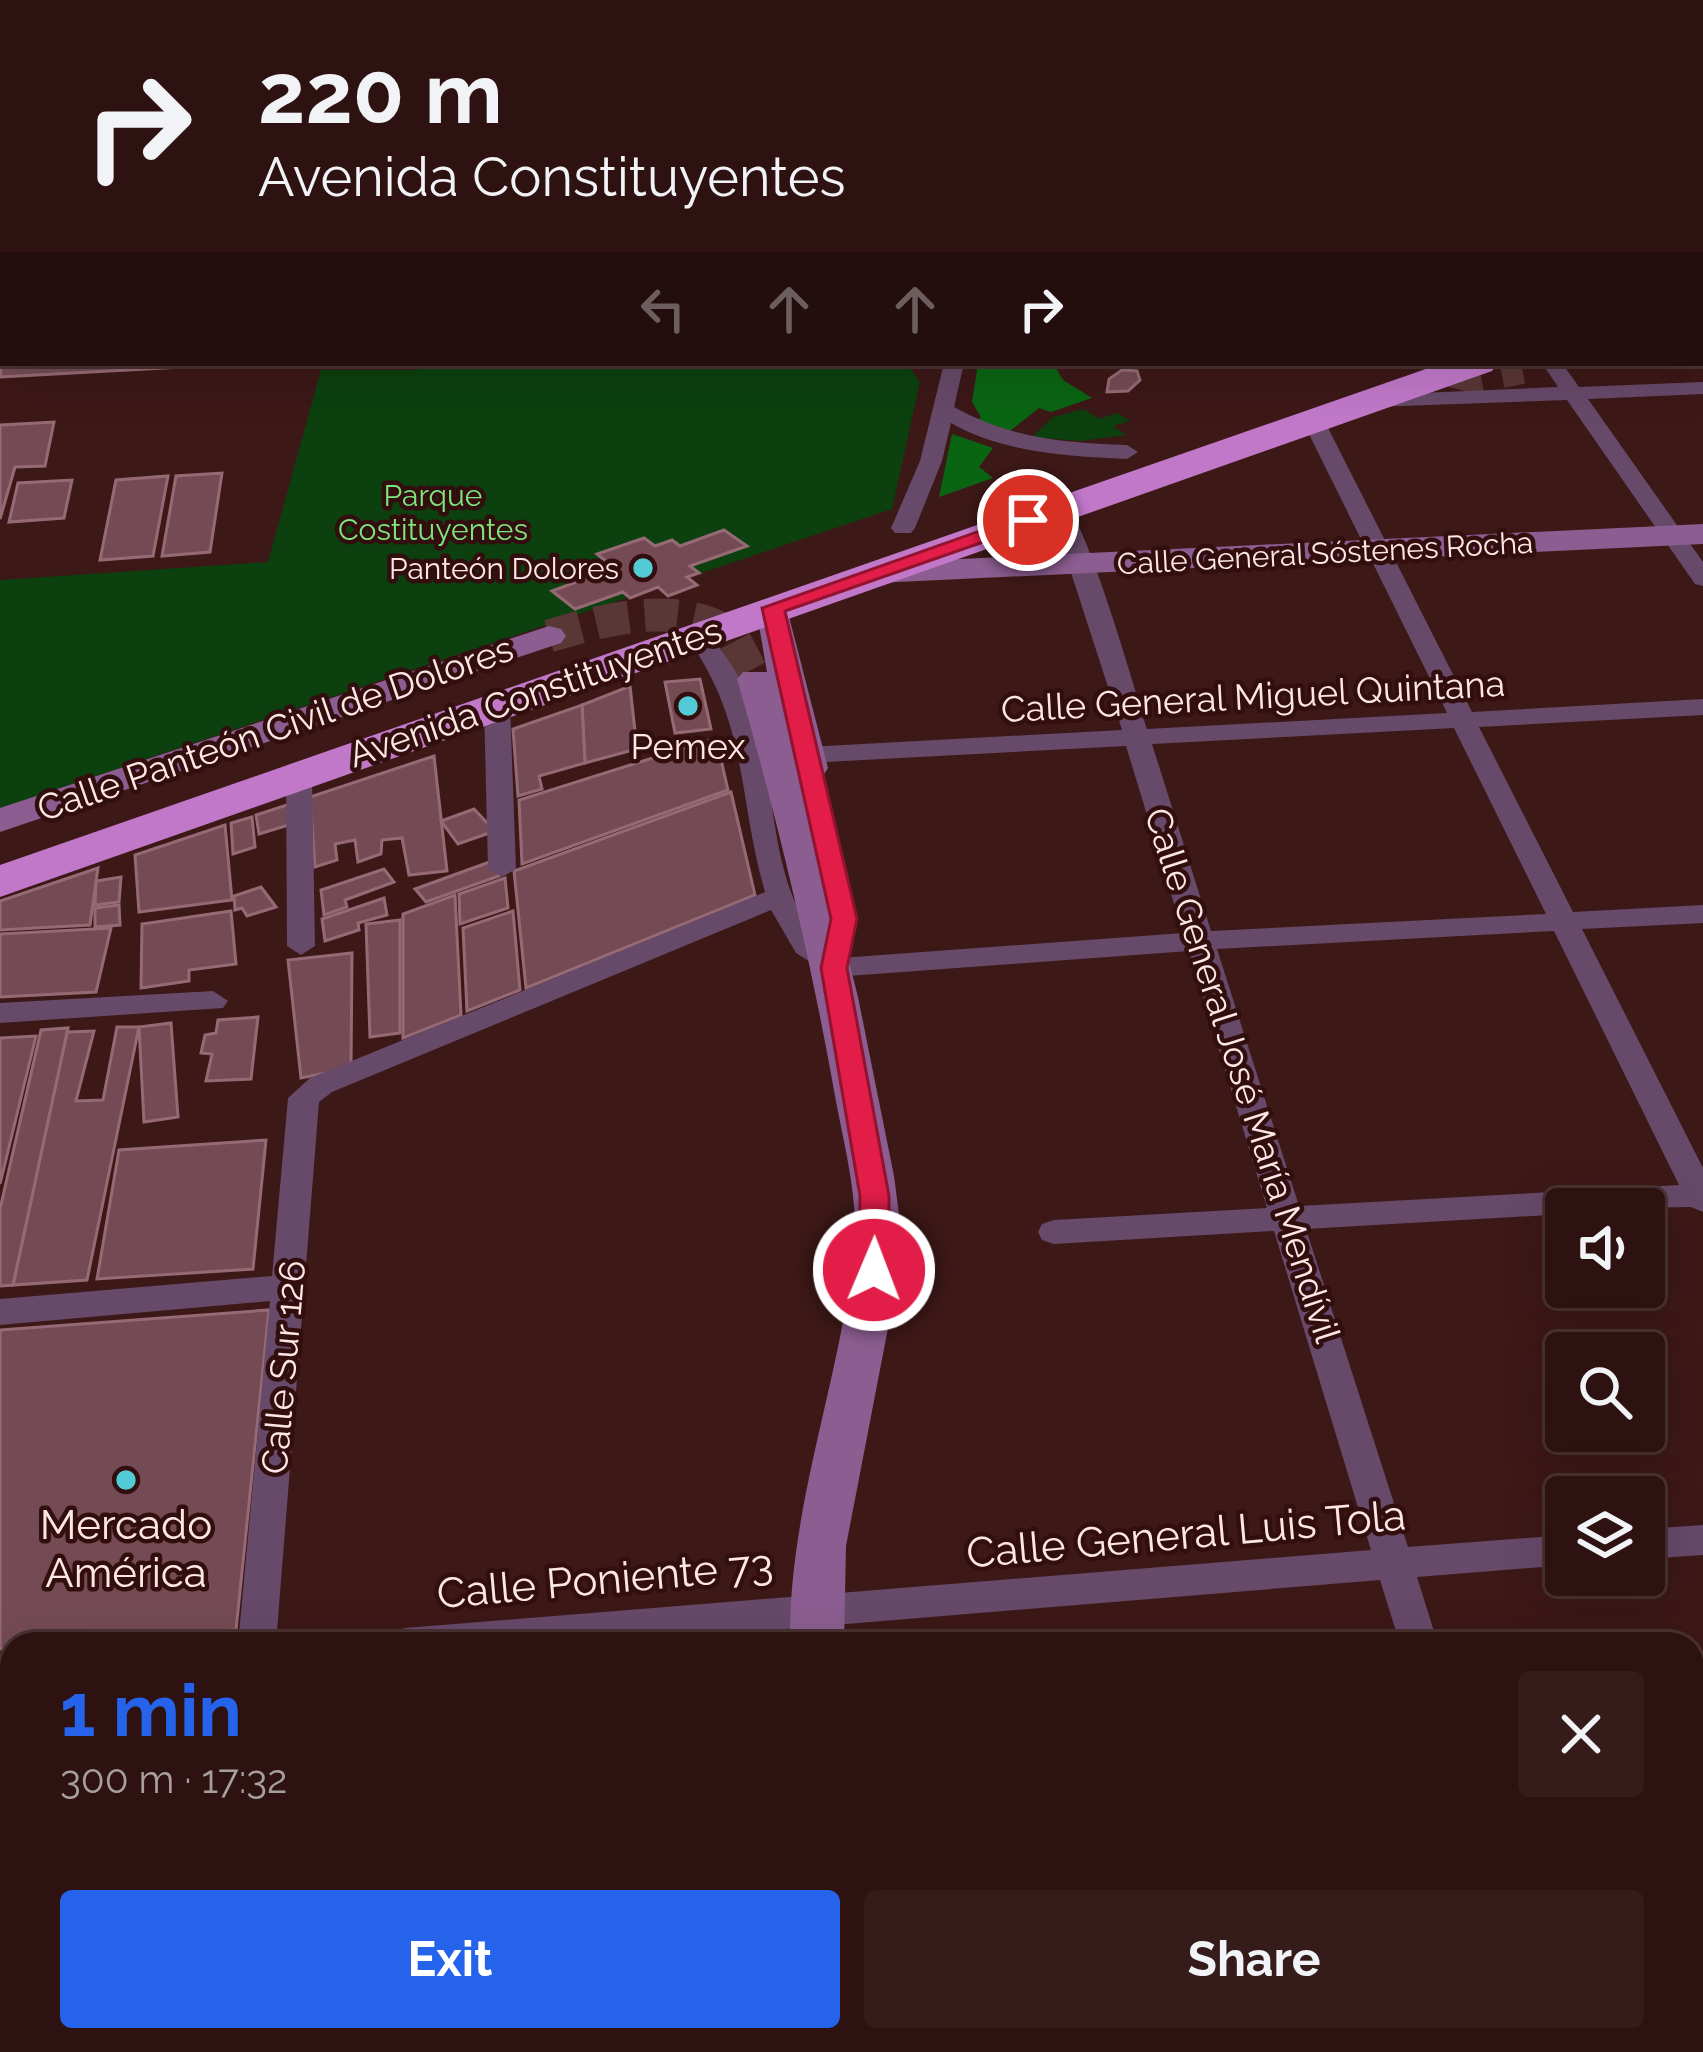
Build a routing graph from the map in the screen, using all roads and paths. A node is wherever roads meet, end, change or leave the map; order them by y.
1 (1390, 366) edge
2 (1469, 366) edge
3 (1554, 366) edge
4 (953, 370) edge
5 (1703, 388) edge
6 (1574, 393) junction
7 (1364, 402) junction
8 (945, 411) junction
9 (1313, 420) junction
10 (1127, 452) junction
11 (1061, 508) junction
12 (903, 528) junction
13 (1688, 535) edge
14 (1380, 550) junction
15 (1083, 565) junction
16 (876, 573) junction
17 (1703, 579) edge
18 (773, 608) junction
19 (549, 636) tunnel mouth
20 (698, 636) junction
21 (755, 679) tunnel mouth
22 (497, 704) junction
23 (1703, 707) edge
24 (1466, 721) junction
25 (1136, 739) junction
26 (807, 755) junction
27 (299, 774) junction
28 (0, 821) edge
29 (0, 847) edge
30 (502, 869) dead end
31 (0, 882) edge
32 (781, 896) junction
33 (1703, 914) edge
34 (1563, 921) junction
35 (1199, 940) junction
36 (301, 946) dead end
37 (834, 968) junction
38 (213, 1001) dead end
39 (0, 1013) edge
40 (1702, 1197) edge
41 (1290, 1219) junction
42 (1054, 1232) dead end
43 (291, 1287) junction
44 (0, 1312) edge
45 (1703, 1540) edge
46 (1665, 1543) edge
47 (1545, 1551) edge
48 (1393, 1562) junction
49 (816, 1627) edge
50 (258, 1632) edge
51 (695, 1632) edge
52 (1415, 1632) edge

1 - 10 highway, Avenida Constituyentes
2 - 7 highway, Avenida Constituyentes
3 - 6 street
4 - 8 street
5 - 6 street
6 - 7 street
6 - 13 street
7 - 9 highway, Avenida Constituyentes
8 - 10 street
8 - 12 street
9 - 11 highway, Avenida Constituyentes
9 - 14 street
10 - 12 highway, Avenida Constituyentes
11 - 15 street, Calle General José María Mendívil
11 - 16 highway, Avenida Constituyentes
12 - 29 highway, Avenida Constituyentes
13 - 14 street, Calle General Sóstenes Rocha
13 - 17 street
14 - 15 street, Calle General Sóstenes Rocha
14 - 24 street
15 - 16 street, Calle General Sóstenes Rocha
15 - 25 street, Calle General José María Mendívil
16 - 18 highway, Avenida Constituyentes
18 - 20 highway, Avenida Constituyentes
18 - 26 street
19 - 28 street, Calle Panteón Civil de Dolores
20 - 22 highway, Avenida Constituyentes
20 - 32 street
21 - 37 street
22 - 27 highway, Avenida Constituyentes
22 - 30 street
23 - 24 street, Calle General Miguel Quintana
24 - 25 street, Calle General Miguel Quintana
24 - 34 street
25 - 26 street, Calle General Miguel Quintana
25 - 35 street, Calle General José María Mendívil
26 - 37 street
27 - 31 highway, Avenida Constituyentes
27 - 36 street
32 - 37 street
32 - 43 street, Calle Sur 126
33 - 34 street
34 - 35 street
34 - 40 street
35 - 37 street
35 - 41 street, Calle General José María Mendívil
37 - 49 street
38 - 39 street
40 - 41 street
41 - 42 street
41 - 48 street, Calle General José María Mendívil
43 - 44 street
43 - 50 street, Calle Sur 126
45 - 46 street
47 - 48 street, Calle General Luis Tola
48 - 49 street, Calle General Luis Tola
48 - 52 street, Calle General José María Mendívil
49 - 51 street, Calle Poniente 73

